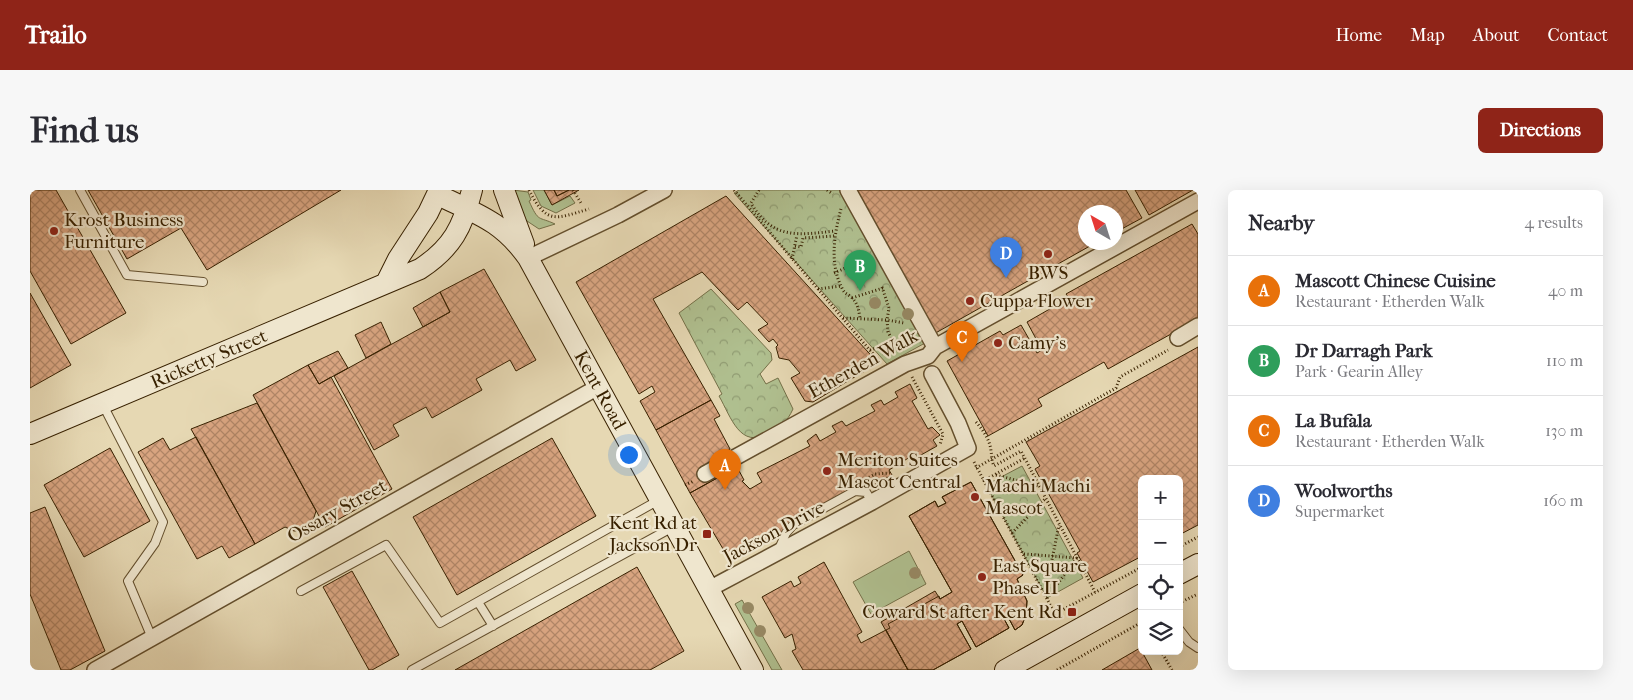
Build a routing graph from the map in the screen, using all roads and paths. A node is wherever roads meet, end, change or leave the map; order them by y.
1 (80, 190) edge
2 (472, 190) edge
3 (504, 190) edge
4 (529, 190) edge
5 (573, 190) edge
6 (664, 190) edge
7 (734, 190) edge
8 (759, 190) edge
9 (827, 190) edge
10 (438, 193) edge
11 (843, 198) edge
12 (1198, 202) edge
13 (581, 203) dead end
14 (467, 209) junction
15 (757, 216) junction
16 (556, 217) dead end
17 (835, 234) junction
18 (797, 235) junction
19 (795, 246) junction
20 (528, 258) junction
21 (792, 260) junction
22 (889, 262) junction
23 (834, 273) junction
24 (880, 280) dead end
25 (388, 281) junction
26 (203, 282) dead end
27 (900, 282) junction
28 (841, 286) junction
29 (882, 288) junction
30 (818, 290) junction
31 (852, 298) junction
32 (842, 318) junction
33 (860, 319) junction
34 (887, 320) junction
35 (1198, 326) edge
36 (925, 327) junction
37 (894, 343) junction
38 (1175, 343) joint
39 (935, 347) junction
40 (870, 350) junction
41 (905, 364) junction
42 (889, 373) junction
43 (932, 374) dead end
44 (598, 387) junction
45 (102, 404) junction
46 (30, 434) edge
47 (939, 450) dead end
48 (1024, 458) junction
49 (990, 459) junction
50 (896, 473) dead end
51 (705, 474) dead end
52 (995, 475) junction
53 (983, 481) junction
54 (859, 482) dead end
55 (1039, 486) junction
56 (1046, 498) junction
57 (660, 500) junction
58 (1060, 524) junction
59 (675, 526) junction
60 (1012, 533) junction
61 (1198, 537) edge
62 (1183, 545) edge
63 (1023, 554) junction
64 (1053, 557) junction
65 (1077, 558) junction
66 (1198, 564) edge
67 (1138, 569) edge
68 (1183, 572) edge
69 (709, 589) junction
70 (301, 591) dead end
71 (1095, 592) junction
72 (1198, 594) edge
73 (1138, 596) edge
74 (1046, 597) junction
75 (1183, 601) edge
76 (478, 602) junction
77 (1138, 624) edge
78 (493, 626) junction
79 (1183, 634) edge
80 (152, 638) junction
81 (1198, 648) edge
82 (1163, 655) edge
83 (95, 670) edge
84 (412, 670) edge
85 (752, 670) edge
86 (1005, 670) edge
87 (1057, 670) edge
88 (1172, 670) edge

1 - 26 lane
2 - 14 main road
3 - 20 main road
4 - 16 path
5 - 13 path
6 - 20 street
7 - 15 path
8 - 15 path
9 - 11 path
10 - 14 main road, Kent Road
10 - 25 main road
11 - 17 path
11 - 22 street
12 - 39 street, Etherden Walk
14 - 20 main road, Kent Road
14 - 25 main road, Ricketty Street
15 - 18 path
15 - 21 path
17 - 18 path
17 - 19 path
17 - 23 path
18 - 19 path
19 - 21 path
20 - 44 main road, Kent Road
21 - 30 path
22 - 23 path
22 - 27 street
23 - 28 path
24 - 29 path
25 - 45 main road, Ricketty Street
27 - 29 path
27 - 36 street
28 - 30 path
28 - 31 path
29 - 31 path
29 - 34 path
30 - 32 path
31 - 33 path
32 - 33 path
32 - 40 path
33 - 34 path
34 - 36 path
34 - 37 path
35 - 38 street
36 - 39 street
37 - 40 path
37 - 41 path
38 - 49 path
39 - 41 street, Etherden Walk
40 - 42 path
41 - 42 street, Etherden Walk
41 - 47 path
42 - 51 street, Etherden Walk
43 - 69 street, Jackson Drive
44 - 57 main road, Kent Road
44 - 80 street, Ossary Street
45 - 46 main road, Ricketty Street
45 - 80 lane
48 - 49 path
48 - 52 path
48 - 55 path
49 - 53 path
50 - 54 path
52 - 53 path
52 - 55 path
53 - 60 path
55 - 56 path
56 - 58 path
56 - 60 path
57 - 59 main road, Kent Road
57 - 76 lane
58 - 64 path
58 - 65 path
59 - 69 main road, Kent Road
59 - 78 lane
60 - 63 path
61 - 62 path
63 - 64 path
63 - 74 path
64 - 65 path
64 - 74 path
65 - 71 path
65 - 74 path
66 - 68 main road
67 - 71 path
69 - 85 main road, Kent Road
70 - 76 lane
71 - 74 path
72 - 75 path
73 - 86 main road
76 - 78 lane
77 - 87 path
78 - 84 lane
79 - 81 lane
80 - 83 street, Ossary Street
82 - 88 path

